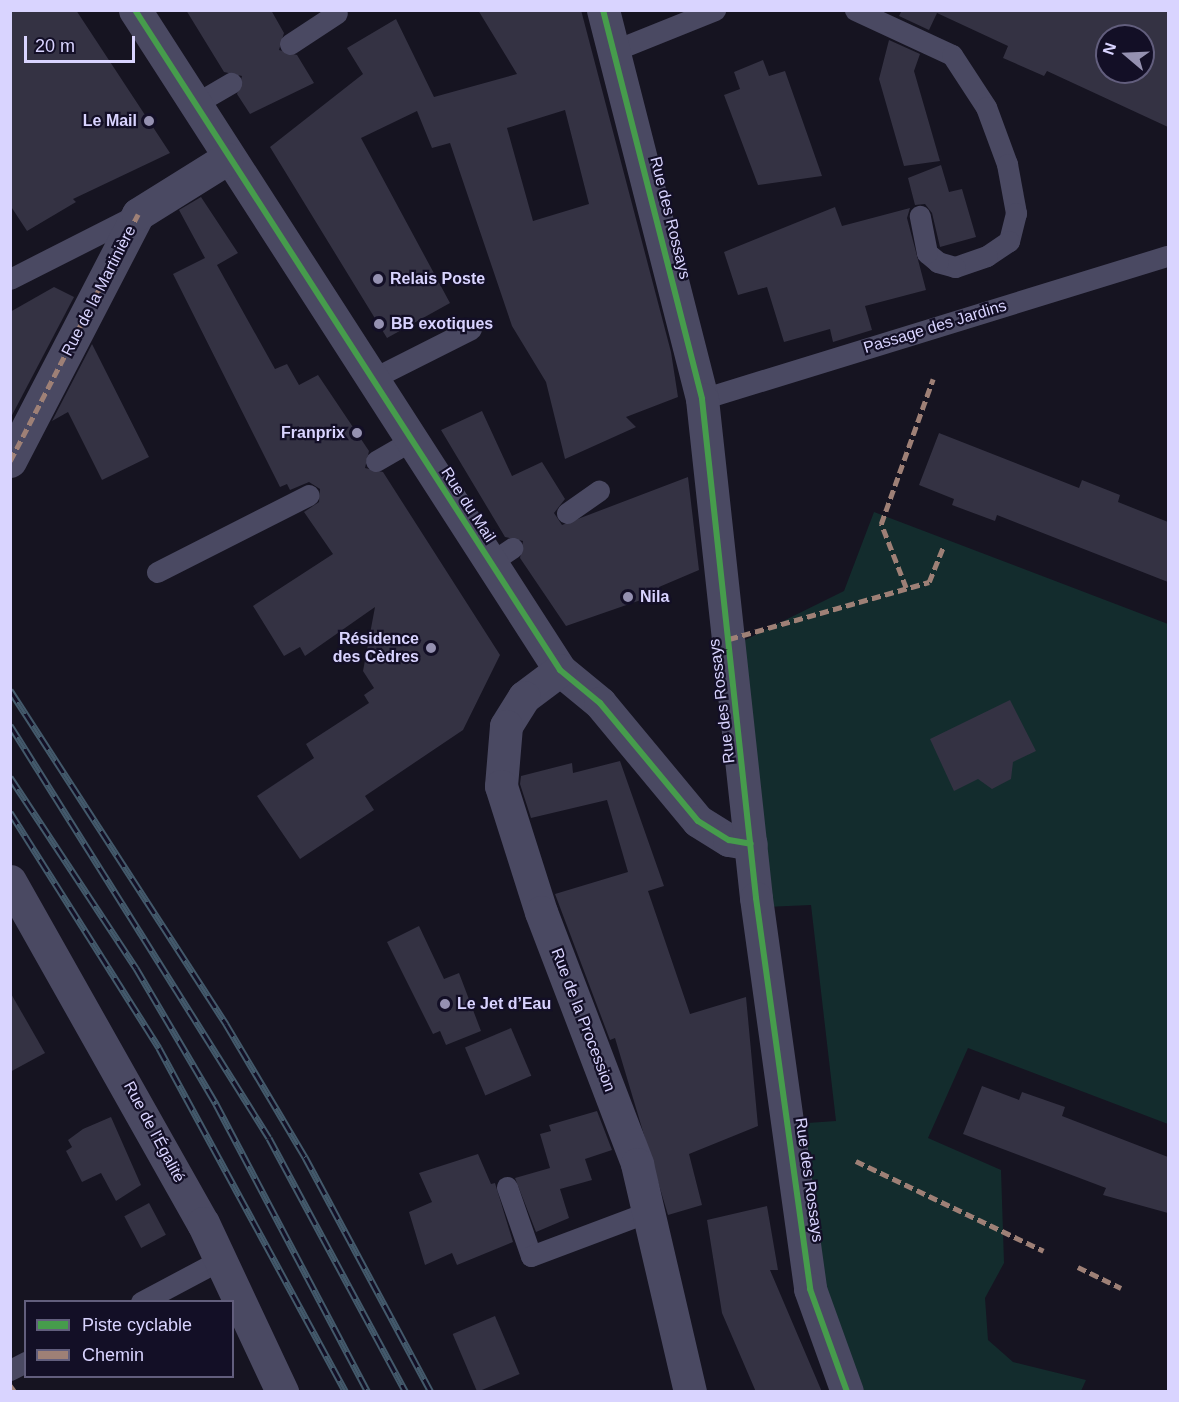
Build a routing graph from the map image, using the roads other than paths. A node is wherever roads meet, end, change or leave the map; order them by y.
1 (135, 10) edge
2 (603, 10) edge
3 (715, 10) edge
4 (337, 13) dead end
5 (869, 13) edge
6 (290, 44) dead end
7 (613, 51) junction
8 (231, 83) dead end
9 (195, 104) junction
10 (226, 159) junction
11 (138, 214) junction
12 (920, 216) dead end
13 (1168, 256) edge
14 (10, 279) edge
15 (471, 329) dead end
16 (370, 380) junction
17 (702, 399) junction
18 (410, 441) junction
19 (10, 461) edge
20 (375, 461) dead end
21 (599, 491) dead end
22 (309, 495) dead end
23 (567, 513) dead end
24 (157, 572) dead end
25 (560, 670) junction
26 (751, 844) junction
27 (10, 881) edge
28 (507, 1187) dead end
29 (648, 1212) junction
30 (220, 1260) junction
31 (145, 1300) edge
32 (24, 1363) edge
33 (10, 1370) edge
34 (282, 1392) edge
35 (690, 1392) edge
36 (847, 1392) edge

1 - 9 street, Rue du Mail
2 - 7 street, Rue des Rossays
3 - 7 lane
4 - 6 lane
5 - 12 lane
7 - 17 street, Rue des Rossays
8 - 9 lane
9 - 10 street, Rue du Mail
10 - 11 street, Rue de la Martinière
10 - 16 street, Rue du Mail
11 - 14 lane
11 - 19 street, Rue de la Martinière
13 - 17 lane, Passage des Jardins
15 - 16 lane
16 - 18 street, Rue du Mail
17 - 26 street, Rue des Rossays
18 - 20 lane
18 - 25 street, Rue du Mail
21 - 23 lane
22 - 24 lane
25 - 26 street, Rue du Mail
25 - 29 street, Rue de la Procession
26 - 36 street, Rue des Rossays
27 - 30 street, Rue de l'Égalité
28 - 29 lane
29 - 35 street, Rue de la Procession
30 - 31 lane
30 - 34 street, Rue de l'Égalité
32 - 33 lane

